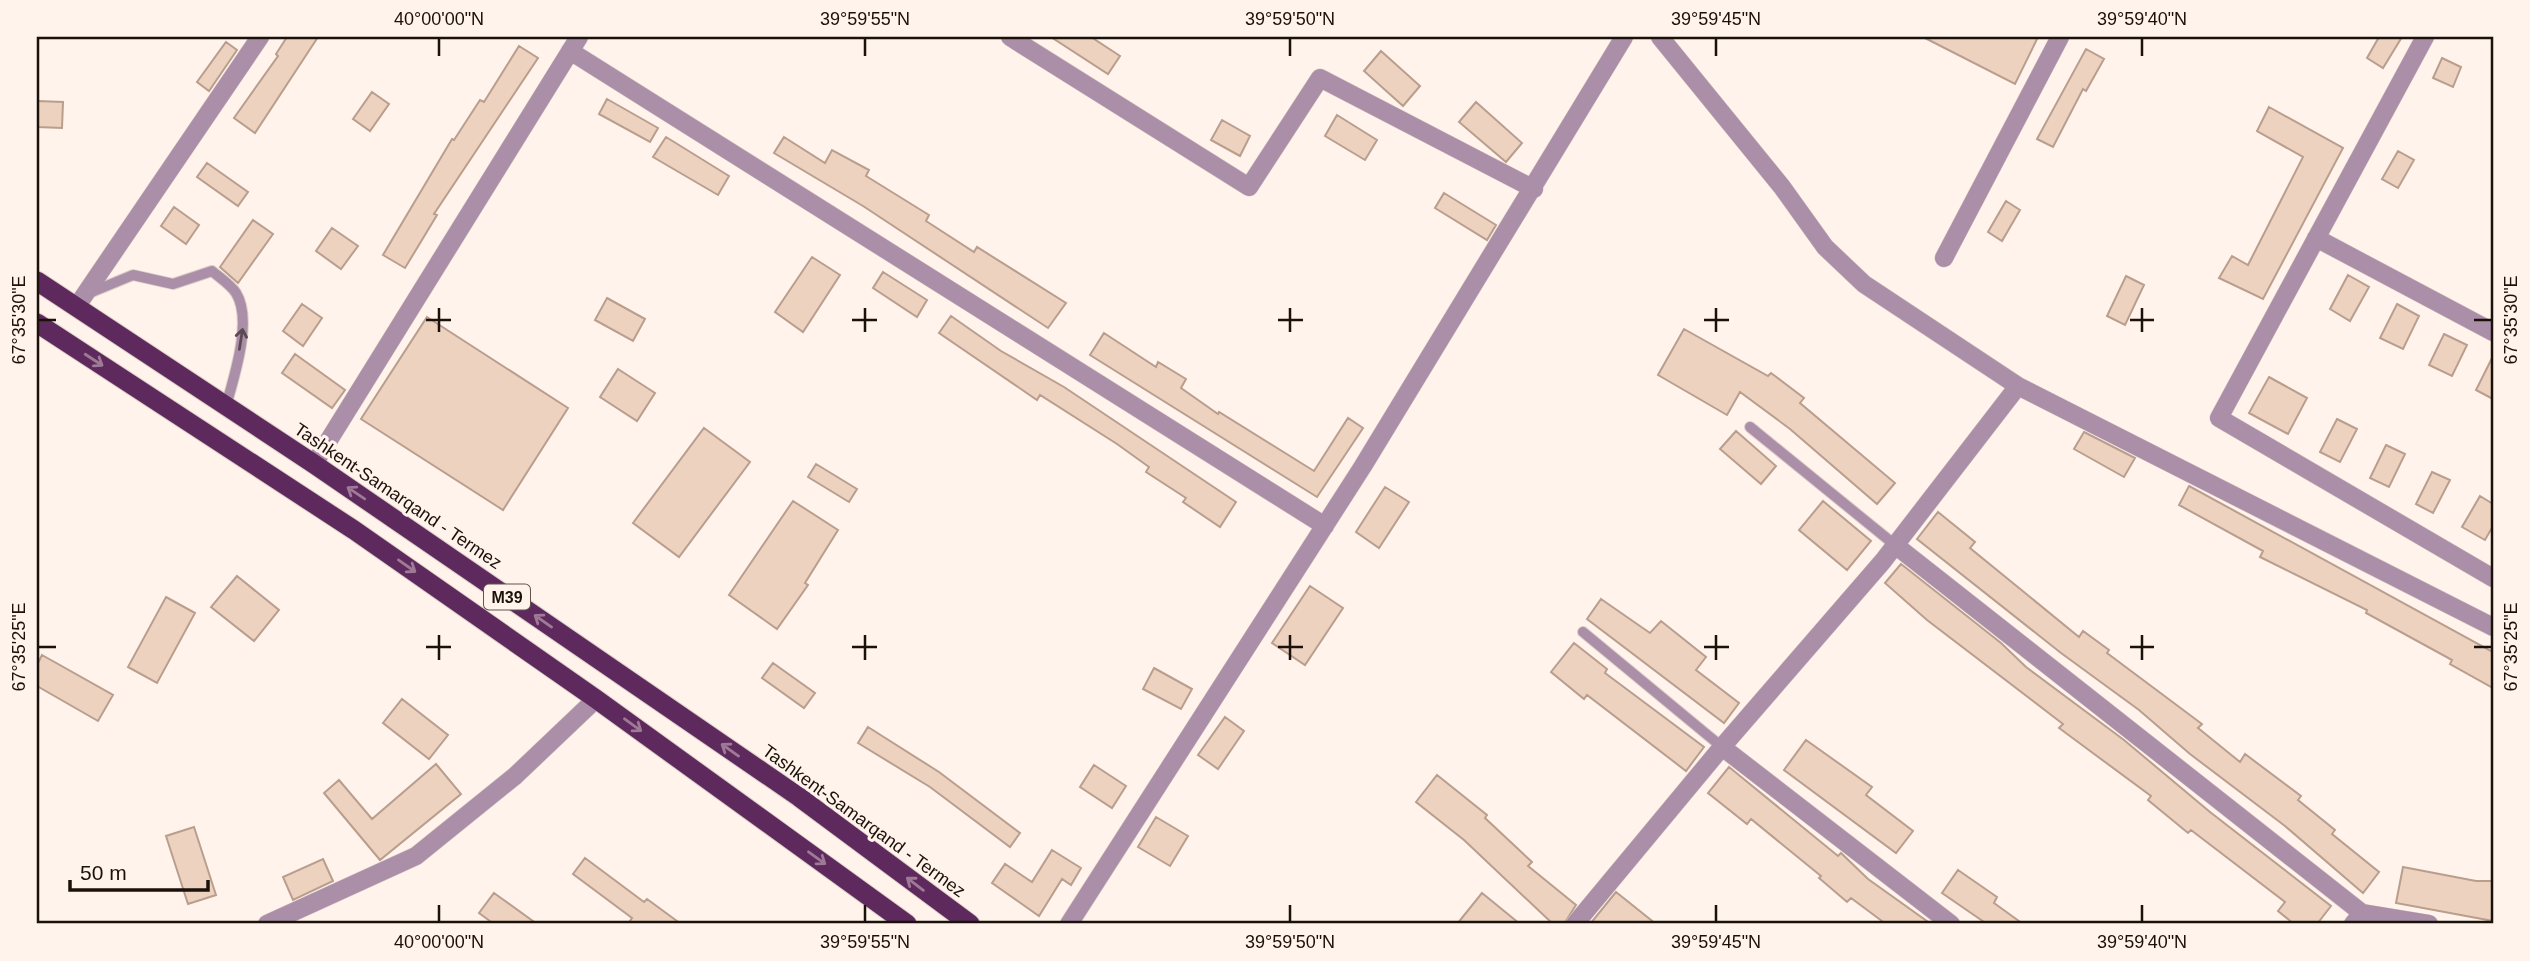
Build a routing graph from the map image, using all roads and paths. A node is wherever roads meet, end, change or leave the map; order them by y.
1 (260, 37) edge
2 (1010, 37) edge
3 (1624, 37) edge
4 (1660, 37) edge
5 (2060, 37) edge
6 (2425, 37) edge
7 (575, 44) edge
8 (1534, 189) junction
9 (2316, 238) junction
10 (1944, 258) dead end
11 (37, 281) edge
12 (81, 301) junction
13 (37, 323) edge
14 (2493, 332) edge
15 (2018, 386) junction
16 (226, 406) junction
17 (1750, 427) dead end
18 (314, 464) junction
19 (1325, 526) junction
20 (1895, 545) junction
21 (2493, 578) edge
22 (2493, 627) edge
23 (1583, 632) dead end
24 (596, 699) junction
25 (1722, 747) junction
26 (2358, 919) edge
27 (267, 924) edge
28 (907, 924) edge
29 (970, 924) edge
30 (1069, 924) edge
31 (1575, 924) edge
32 (1951, 924) edge
33 (2428, 924) edge

1 - 12 street
2 - 8 street
3 - 8 street
4 - 15 street
5 - 10 street
6 - 9 street
7 - 18 street
7 - 19 street
8 - 19 street
9 - 14 street
9 - 21 street
11 - 12 highway, Tashkent-Samarqand - Termez / M39
12 - 16 highway, Tashkent-Samarqand - Termez / M39
16 -> 12 lane
13 -> 24 highway, M39
15 - 20 street
15 - 22 street
16 - 18 highway, Tashkent-Samarqand - Termez / M39
17 - 20 lane
29 -> 18 highway, Tashkent-Samarqand - Termez / M39
19 - 30 street
20 - 25 street
20 - 26 street
23 - 25 lane
24 - 27 street
24 -> 28 highway, M39
25 - 31 street
25 - 32 street
26 - 33 street

